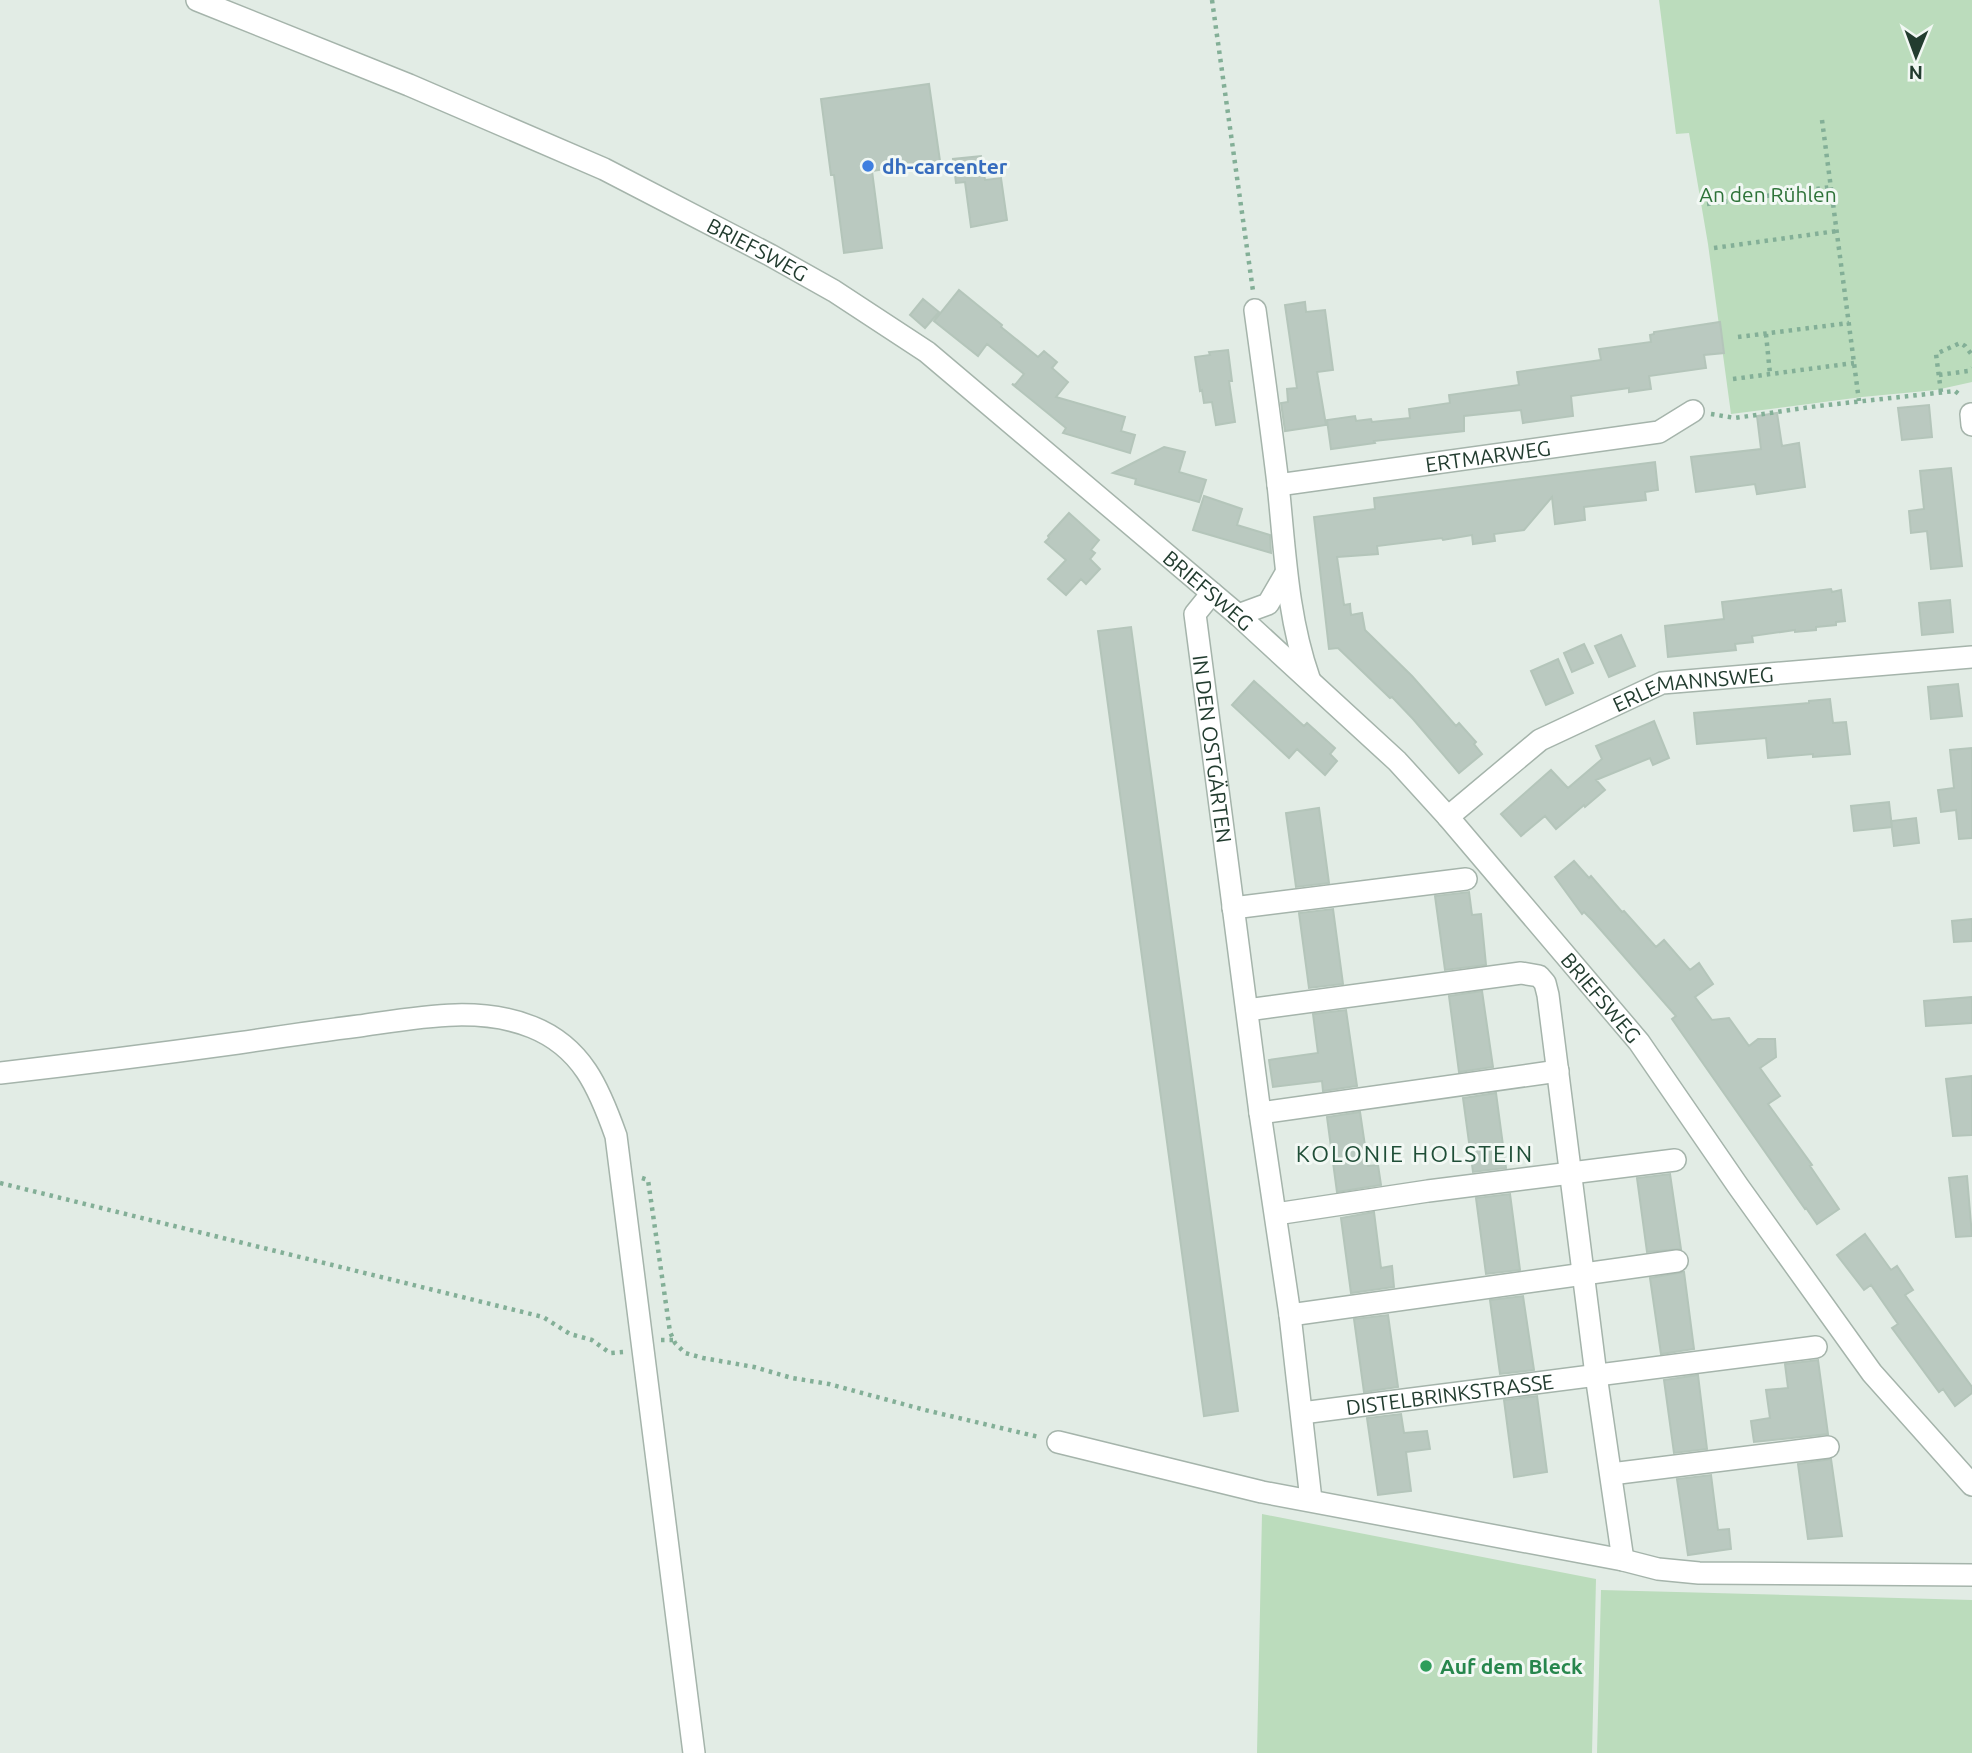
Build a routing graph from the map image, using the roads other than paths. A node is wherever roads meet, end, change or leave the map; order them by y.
1 (197, 0) edge
2 (1255, 310) road end
3 (1693, 411) road end
4 (1278, 485) junction
5 (1286, 573) junction
6 (1212, 593) junction
7 (1238, 615) junction
8 (1972, 657) edge
9 (1311, 683) junction
10 (1448, 817) junction
11 (1466, 879) dead end
12 (1233, 908) junction
13 (1247, 1010) junction
14 (1558, 1071) junction
15 (0, 1073) edge
16 (1260, 1113) junction
17 (1675, 1160) dead end
18 (1571, 1173) junction
19 (1276, 1214) junction
20 (1677, 1261) dead end
21 (1584, 1274) junction
22 (1290, 1315) junction
23 (1816, 1347) dead end
24 (1597, 1375) junction
25 (1302, 1413) junction
26 (1058, 1442) road end
27 (1828, 1447) dead end
28 (1611, 1474) junction
29 (1972, 1485) edge
30 (1311, 1500) junction
31 (1623, 1560) junction
32 (1972, 1575) edge
33 (694, 1753) edge

1 - 6 street, BRIEFSWEG
2 - 4 street
3 - 4 street, ERTMARWEG
4 - 5 street
5 - 7 street
5 - 9 street
6 - 7 street, BRIEFSWEG
6 - 12 street, IN DEN OSTGÄRTEN
7 - 9 street, BRIEFSWEG
8 - 10 street, ERLEMANNSWEG
9 - 10 street, BRIEFSWEG
10 - 29 street, BRIEFSWEG
11 - 12 street
12 - 13 street, IN DEN OSTGÄRTEN
13 - 14 street
13 - 16 street, IN DEN OSTGÄRTEN
14 - 16 street
14 - 18 street
15 - 33 street
16 - 19 street, IN DEN OSTGÄRTEN
17 - 18 street
18 - 19 street
18 - 21 street
19 - 22 street, IN DEN OSTGÄRTEN
20 - 21 street
21 - 22 street
21 - 24 street
22 - 25 street, IN DEN OSTGÄRTEN
23 - 24 street, DISTELBRINKSTRASSE
24 - 25 street, DISTELBRINKSTRASSE
24 - 28 street
25 - 30 street, IN DEN OSTGÄRTEN
26 - 30 street
27 - 28 street
28 - 31 street
30 - 31 street
31 - 32 street

